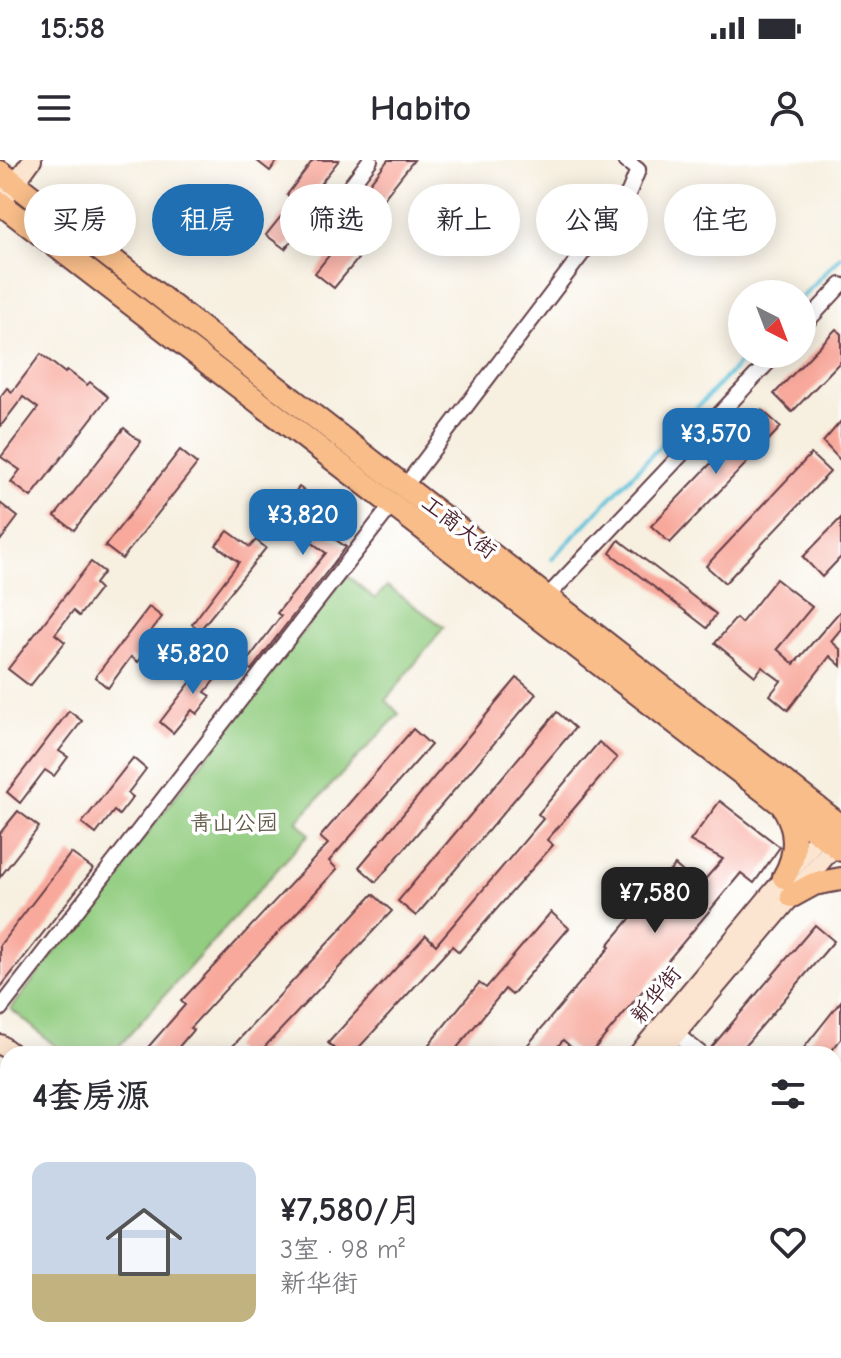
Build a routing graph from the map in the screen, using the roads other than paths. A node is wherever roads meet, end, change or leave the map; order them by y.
1 (32, 160) edge
2 (370, 160) edge
3 (625, 160) edge
4 (7, 177) edge
5 (352, 184) edge
6 (0, 204) edge
7 (841, 285) edge
8 (816, 312) edge
9 (763, 368) edge
10 (406, 485) junction
11 (391, 506) junction
12 (547, 597) junction
13 (776, 799) junction
14 (836, 832) edge
15 (841, 879) edge
16 (788, 886) junction
17 (0, 1009) edge
18 (676, 1034) junction
19 (645, 1046) edge
20 (666, 1046) edge
21 (691, 1046) edge

1 - 4 street
2 - 5 street
3 - 10 street
4 - 6 street
4 - 10 main road, 工商大街
6 - 11 main road, 工商大街
7 - 8 street
9 - 12 street
10 - 12 main road, 工商大街
11 - 13 main road, 工商大街
11 - 17 street
12 - 14 main road, 工商大街
13 - 14 main road, 工商大街
13 - 16 main road
14 - 16 street, 新华街
15 - 16 main road
16 - 18 street, 新华街
16 - 19 street, 新华街
18 - 20 street, 新华街
18 - 21 street

